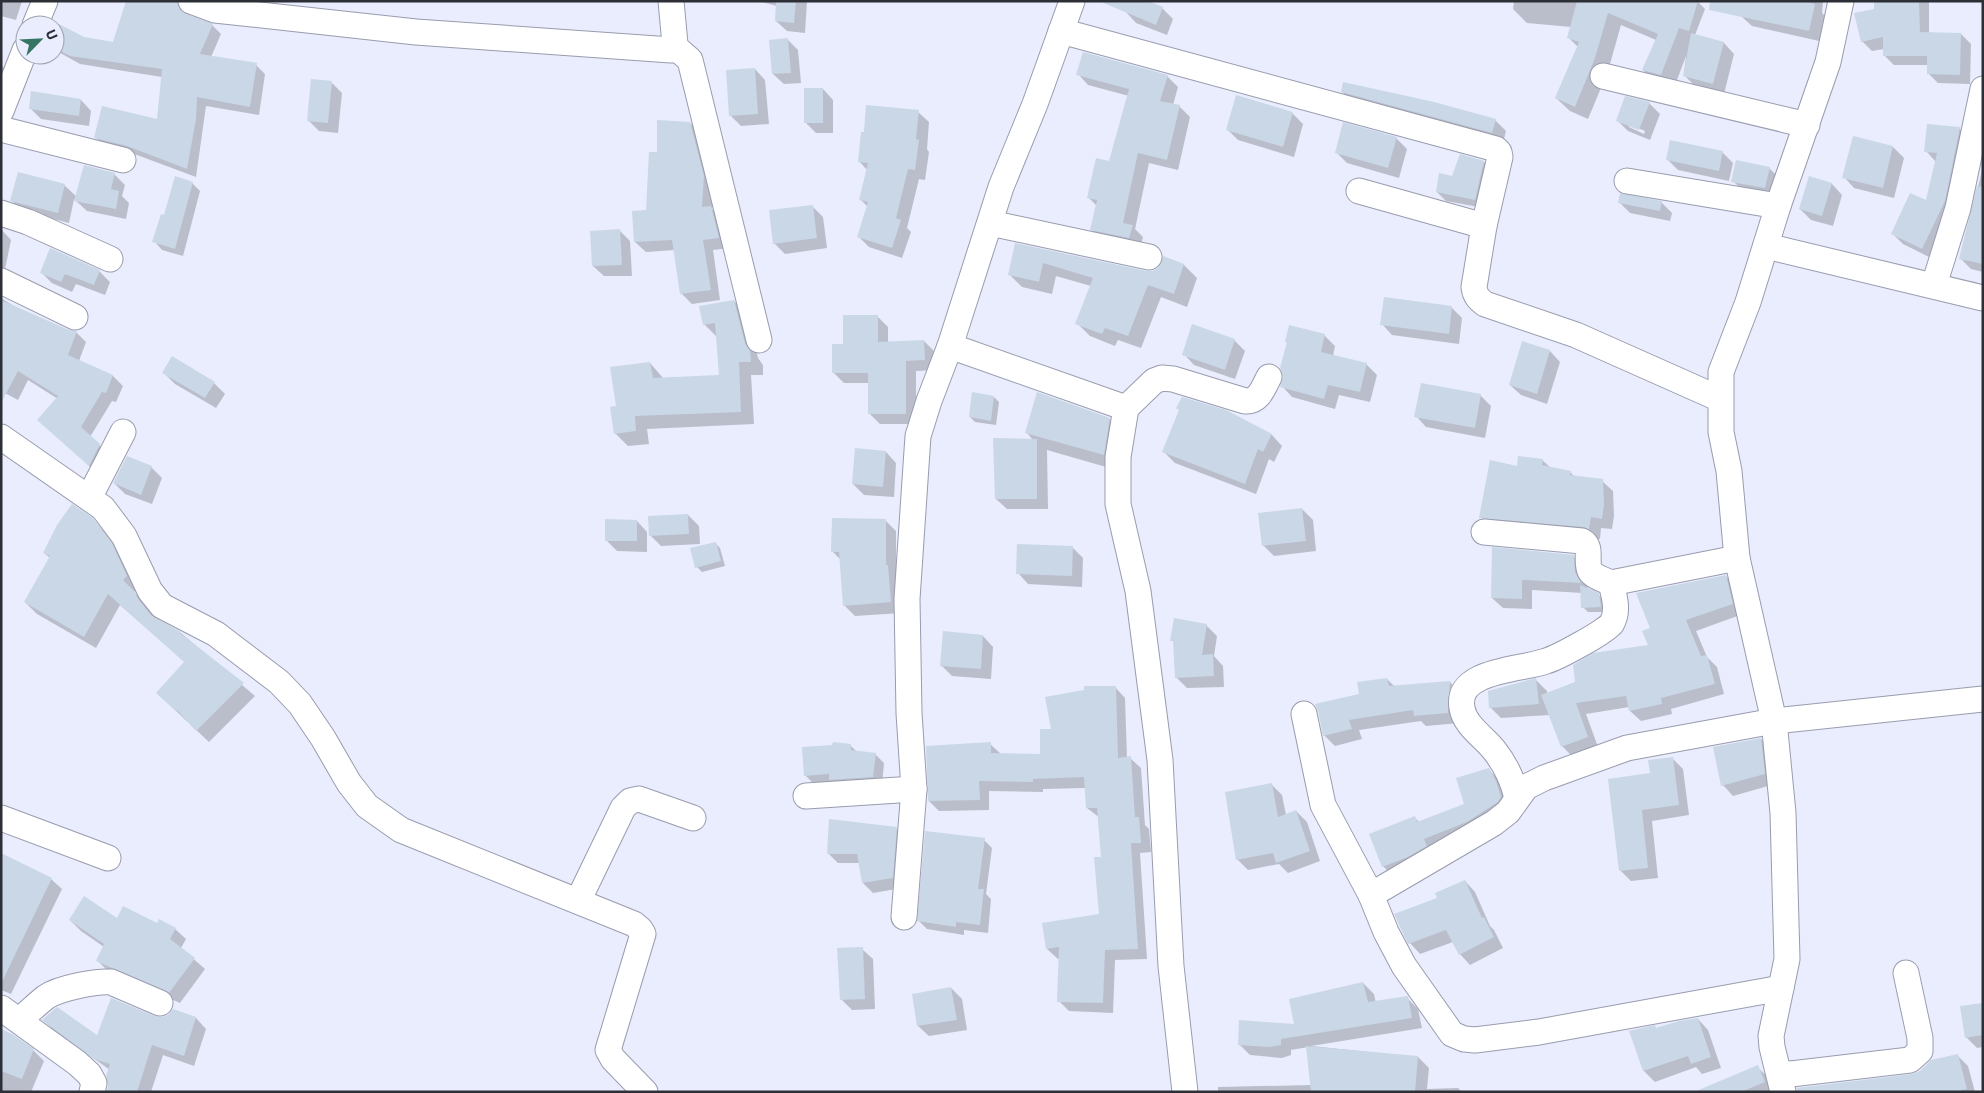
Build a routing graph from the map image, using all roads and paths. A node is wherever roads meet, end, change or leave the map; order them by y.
1 (45, 1) edge
2 (191, 1) edge
3 (671, 1) edge
4 (1072, 1) edge
5 (1841, 1) edge
6 (39, 15) edge
7 (1061, 31) junction
8 (675, 47) junction
9 (19, 65) edge
10 (1603, 76) dead end
11 (1983, 89) edge
12 (1, 111) edge
13 (1806, 125) junction
14 (1, 129) edge
15 (123, 160) dead end
16 (1627, 181) dead end
17 (1359, 191) dead end
18 (1778, 206) junction
19 (1, 213) edge
20 (990, 223) junction
21 (1484, 226) junction
22 (1766, 246) junction
23 (1149, 257) dead end
24 (110, 259) dead end
25 (1, 281) edge
26 (1934, 285) junction
27 (1983, 298) edge
28 (75, 317) dead end
29 (759, 340) dead end
30 (950, 346) junction
31 (1269, 377) dead end
32 (1720, 399) junction
33 (1126, 408) junction
34 (123, 432) dead end
35 (1, 437) edge
36 (89, 498) junction
37 (1484, 532) dead end
38 (1737, 558) junction
39 (1611, 582) junction
40 (1983, 699) edge
41 (1304, 714) dead end
42 (1774, 722) junction
43 (914, 788) junction
44 (806, 796) dead end
45 (1517, 798) junction
46 (1, 818) edge
47 (693, 818) dead end
48 (108, 858) dead end
49 (1371, 895) junction
50 (578, 901) junction
51 (904, 917) dead end
52 (1906, 972) dead end
53 (1781, 988) junction
54 (160, 1003) dead end
55 (10, 1014) edge
56 (1781, 1082) edge
57 (92, 1092) edge
58 (645, 1092) edge
59 (1185, 1092) edge

1 - 6 street
2 - 8 street
3 - 8 street
4 - 7 street
5 - 13 street
7 - 20 street
7 - 21 street
8 - 29 street
9 - 12 street
10 - 13 street
11 - 26 street
13 - 18 street
14 - 15 street
16 - 18 street
17 - 21 street
18 - 22 street
19 - 24 street
20 - 23 street
20 - 30 street
21 - 32 street
22 - 26 street
22 - 32 street
25 - 28 street
26 - 27 street
30 - 33 street
30 - 43 street
31 - 33 street
32 - 38 street
33 - 59 street
34 - 36 street
35 - 36 street
36 - 50 street
37 - 39 street
38 - 39 street
38 - 42 street
39 - 45 street
40 - 42 street
41 - 49 street
42 - 45 street
42 - 53 street
43 - 44 street
43 - 51 street
45 - 49 street
46 - 48 street
47 - 50 street
49 - 53 street
50 - 58 street
52 - 56 street
53 - 56 street
54 - 55 street
55 - 57 street

